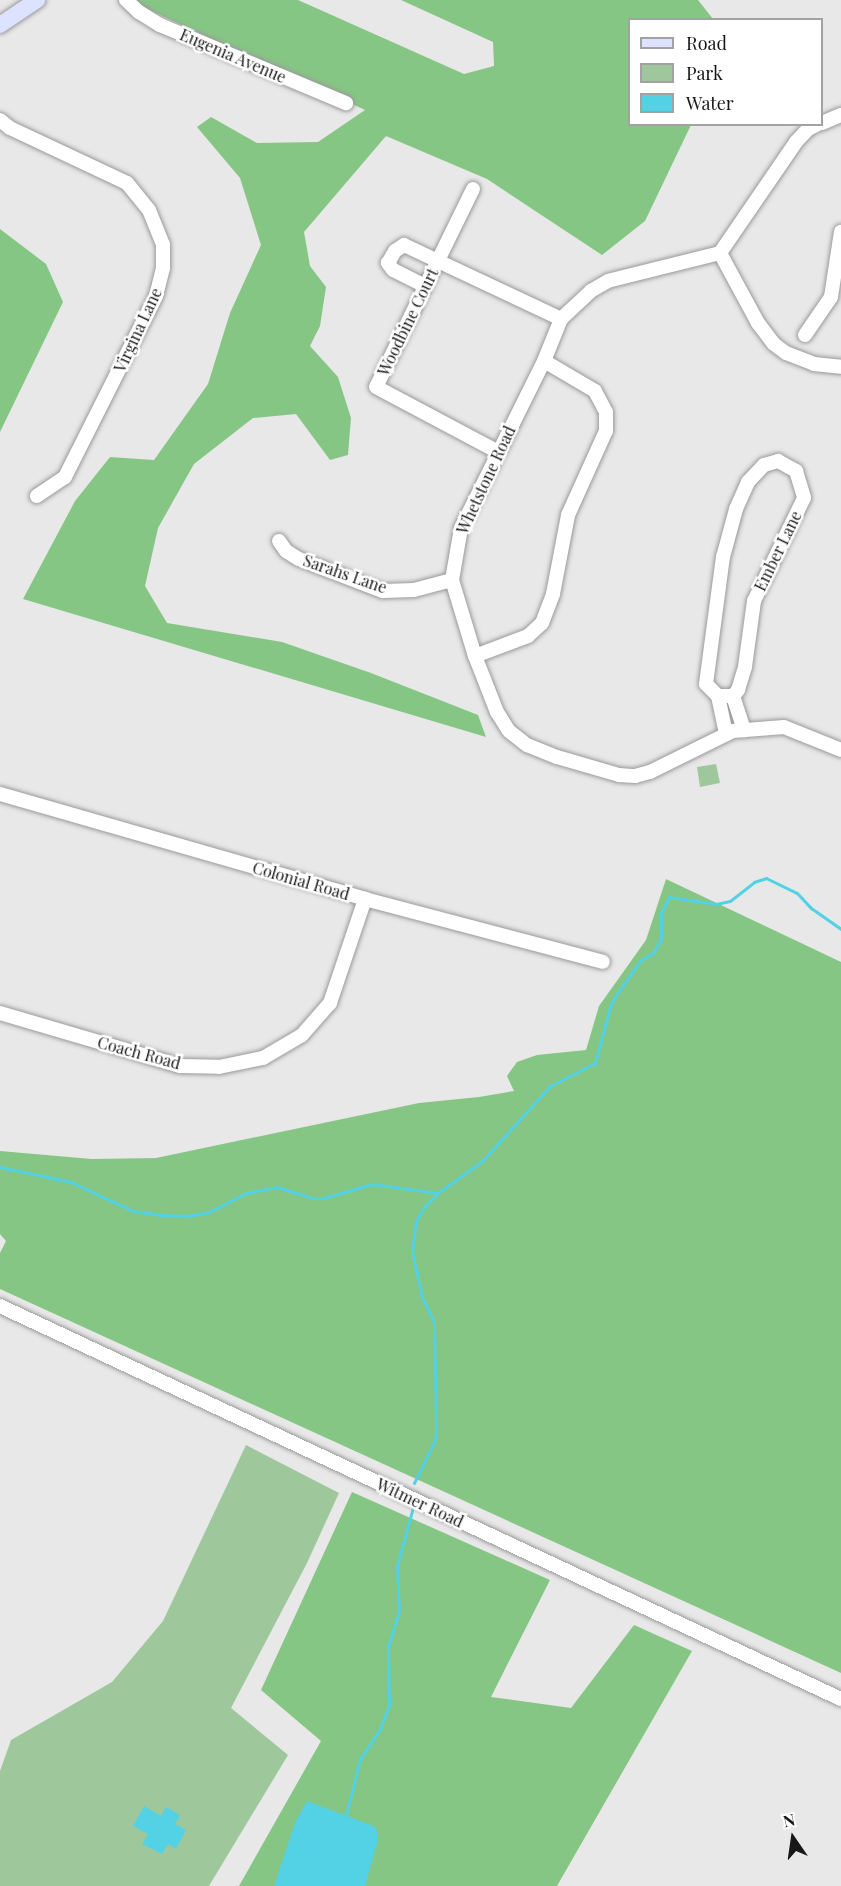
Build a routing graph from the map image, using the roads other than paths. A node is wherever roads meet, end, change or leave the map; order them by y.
1 (37, 0) edge
2 (126, 0) edge
3 (0, 25) edge
4 (345, 103) dead end
5 (841, 115) edge
6 (0, 120) edge
7 (823, 123) edge
8 (815, 126) edge
9 (473, 189) dead end
10 (841, 232) edge
11 (720, 254) junction
12 (438, 261) junction
13 (425, 286) junction
14 (561, 319) junction
15 (805, 335) dead end
16 (544, 361) junction
17 (841, 367) edge
18 (498, 452) junction
19 (37, 496) dead end
20 (279, 541) dead end
21 (452, 580) junction
22 (475, 656) junction
23 (718, 696) junction
24 (733, 696) junction
25 (744, 730) junction
26 (726, 734) junction
27 (841, 750) edge
28 (0, 794) edge
29 (365, 899) junction
30 (603, 962) dead end
31 (0, 1013) edge
32 (0, 1306) edge
33 (841, 1699) edge

1 - 3 main road
2 - 4 street, Eugenia Avenue
5 - 7 street
6 - 19 street, Virgina Lane
8 - 11 street
9 - 12 street, Woodbine Court
10 - 15 street
11 - 14 street, Whetstone Road
11 - 17 street
12 - 13 street, Woodbine Court
12 - 13 street, Woodbine Court
12 - 14 street, Woodbine Court
13 - 18 street, Woodbine Court
14 - 16 street, Whetstone Road
16 - 18 street, Whetstone Road
16 - 22 street
18 - 21 street, Whetstone Road
20 - 21 street, Sarahs Lane
21 - 22 street, Whetstone Road
22 - 26 street, Whetstone Road
23 - 24 street
23 - 24 street, Ember Lane
23 - 26 street, Ember Lane
24 - 25 street
25 - 26 street, Whetstone Road
25 - 27 street, Whetstone Road
28 - 29 street, Colonial Road
29 - 30 street, Colonial Road
29 - 31 street, Coach Road
32 - 33 street, Witmer Road

